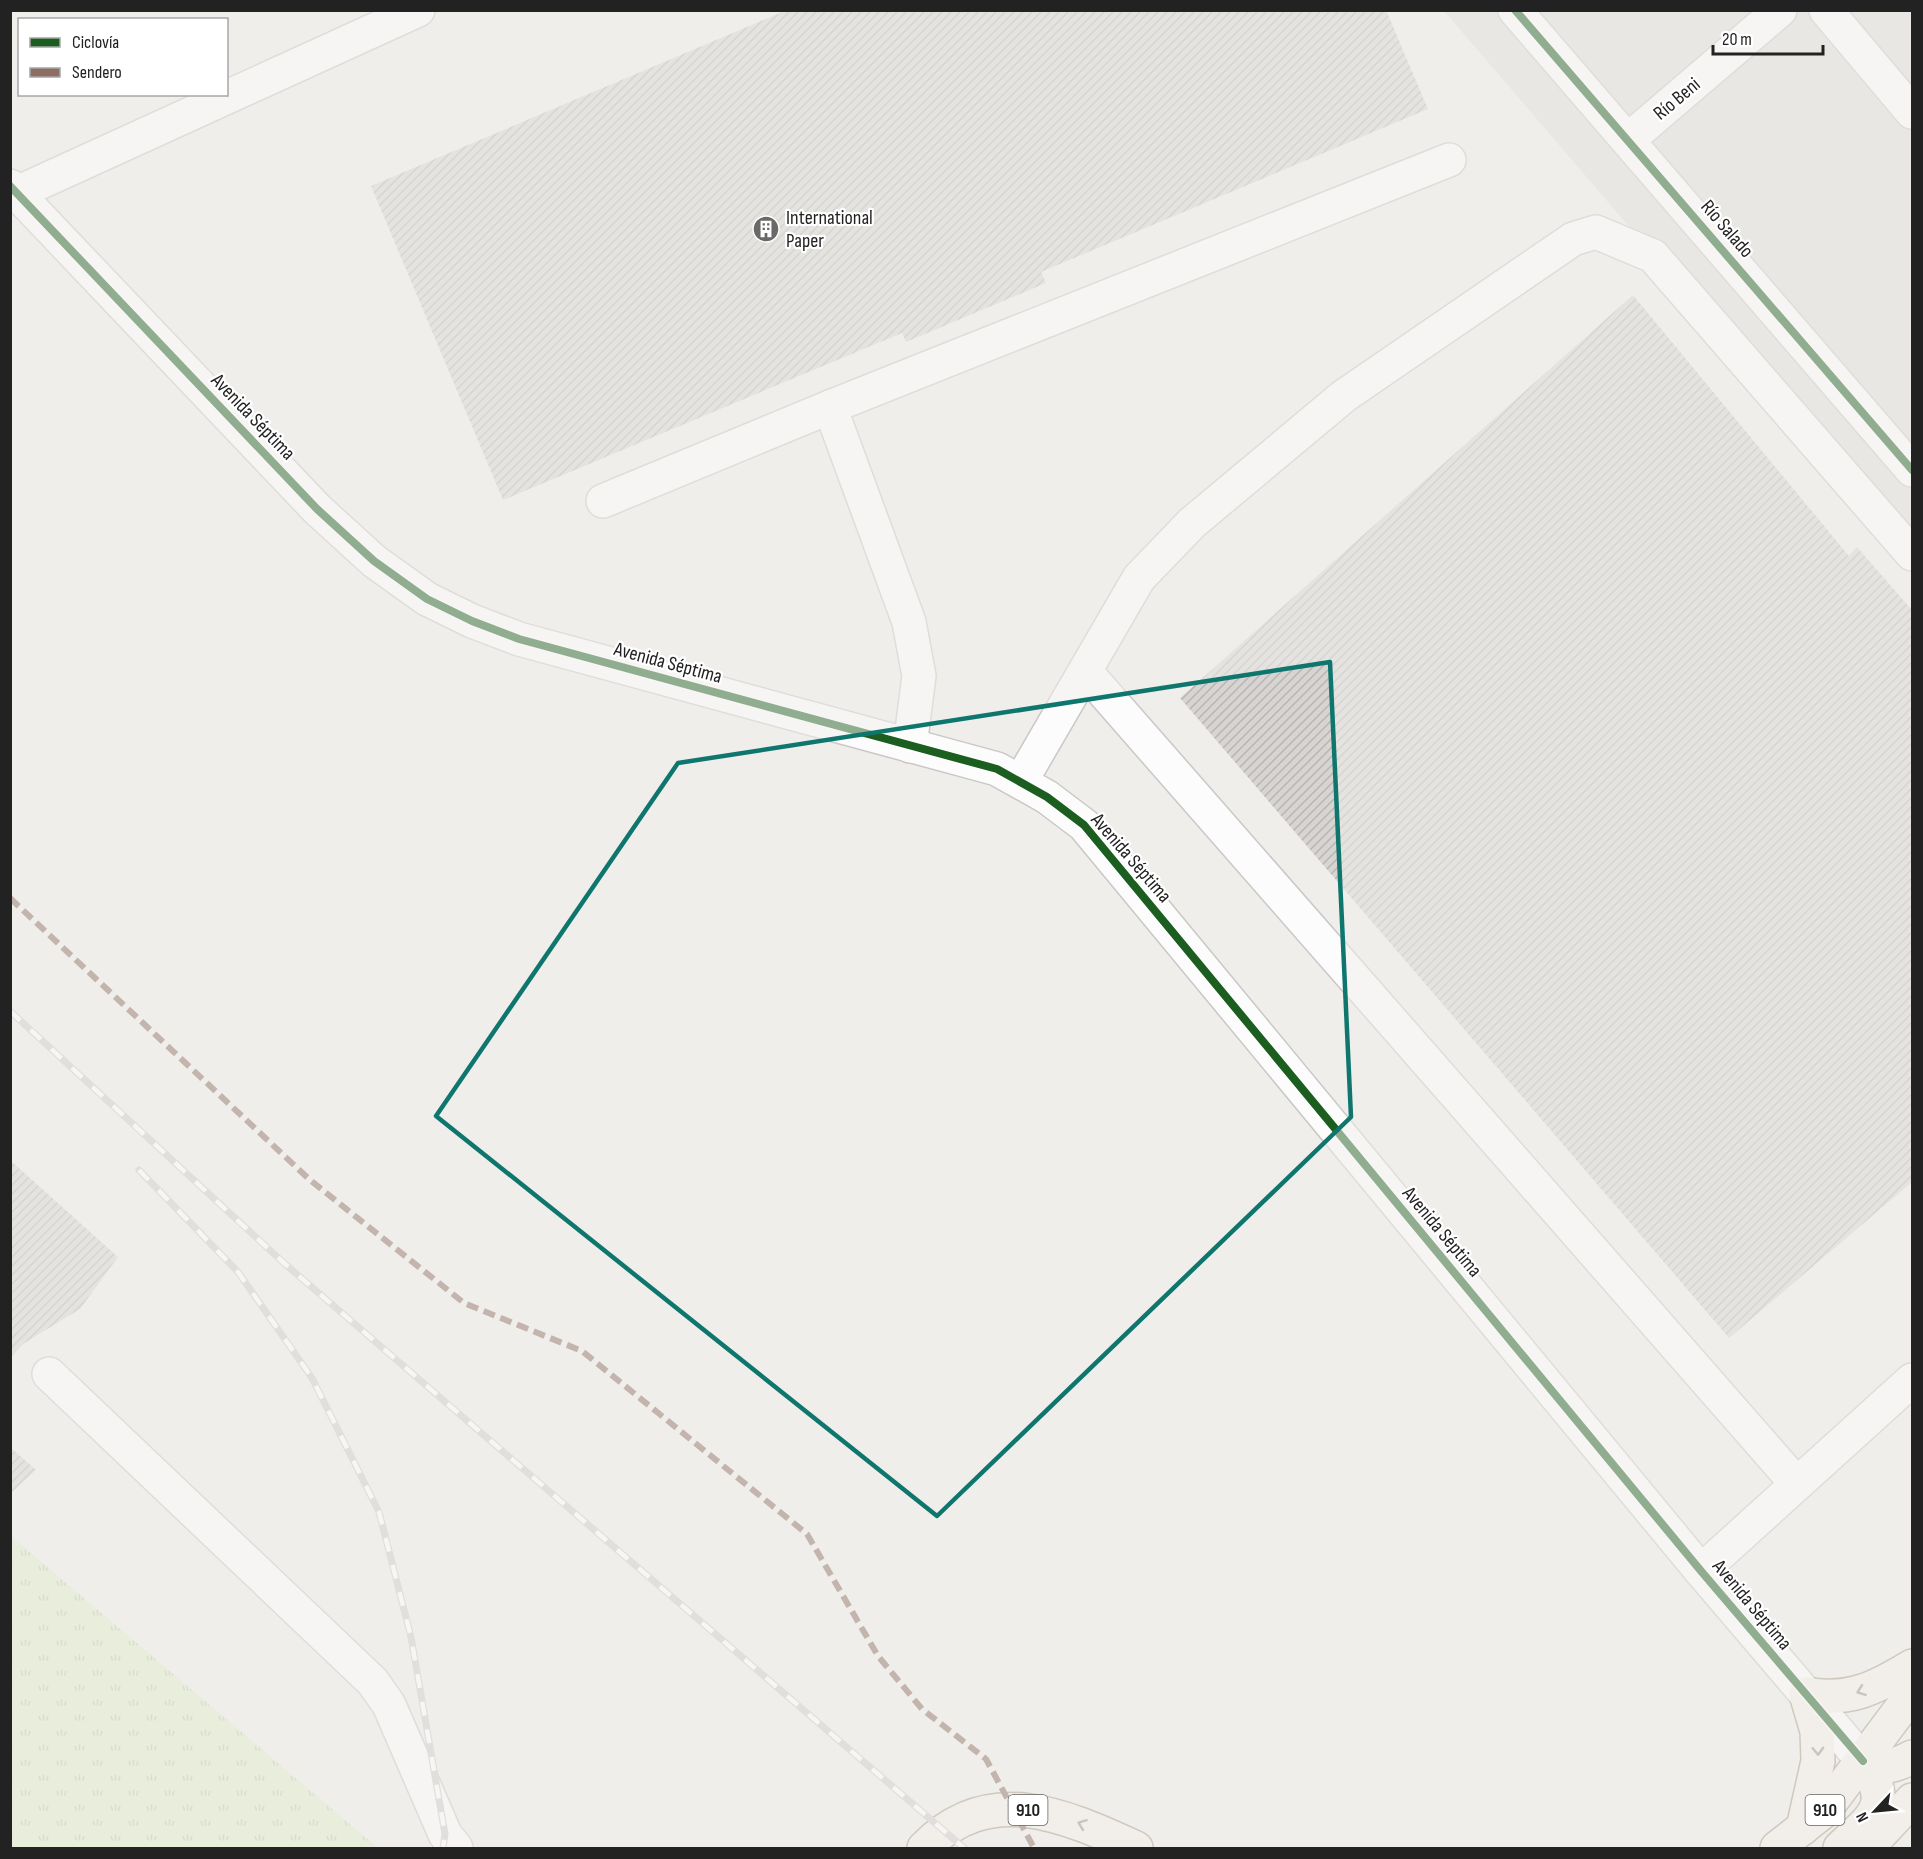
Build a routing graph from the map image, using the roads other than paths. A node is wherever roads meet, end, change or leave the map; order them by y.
1 (418, 10) edge
2 (1515, 10) edge
3 (1780, 10) edge
4 (1826, 10) edge
5 (228, 94) edge
6 (224, 96) edge
7 (1912, 112) edge
8 (1628, 140) junction
9 (1449, 160) dead end
10 (14, 189) edge
11 (830, 407) junction
12 (1912, 470) edge
13 (603, 501) dead end
14 (1912, 554) edge
15 (1086, 672) junction
16 (910, 746) junction
17 (1021, 782) junction
18 (49, 1374) dead end
19 (1912, 1380) edge
20 (1796, 1483) junction
21 (1701, 1571) junction
22 (1912, 1666) edge
23 (1806, 1694) junction
24 (1912, 1694) edge
25 (1912, 1757) edge
26 (1863, 1761) junction
27 (1912, 1800) edge
28 (1803, 1828) junction
29 (456, 1848) edge
30 (924, 1848) edge
31 (1136, 1848) edge
32 (1777, 1848) edge
33 (1840, 1848) edge
34 (1866, 1848) edge

1 - 5 street
2 - 8 street, Río Salado
3 - 8 street, Río Beni
4 - 7 street
6 - 10 street
8 - 12 street, Río Salado
9 - 11 street
10 - 16 street, Avenida Séptima
11 - 13 street
11 - 16 street
14 - 15 street
15 - 17 street
15 - 20 street
16 - 17 street, Avenida Séptima
17 - 21 street, Avenida Séptima
18 - 29 street
19 - 20 street
20 - 21 street
21 - 23 street, Avenida Séptima
22 -> 23 main road
23 - 26 street, Avenida Séptima
23 -> 28 main road
24 - 26 main road, 910
25 - 26 main road
26 - 28 main road, 910
26 - 33 main road
27 - 34 main road
28 - 32 main road, 910
31 -> 30 main road, 910

